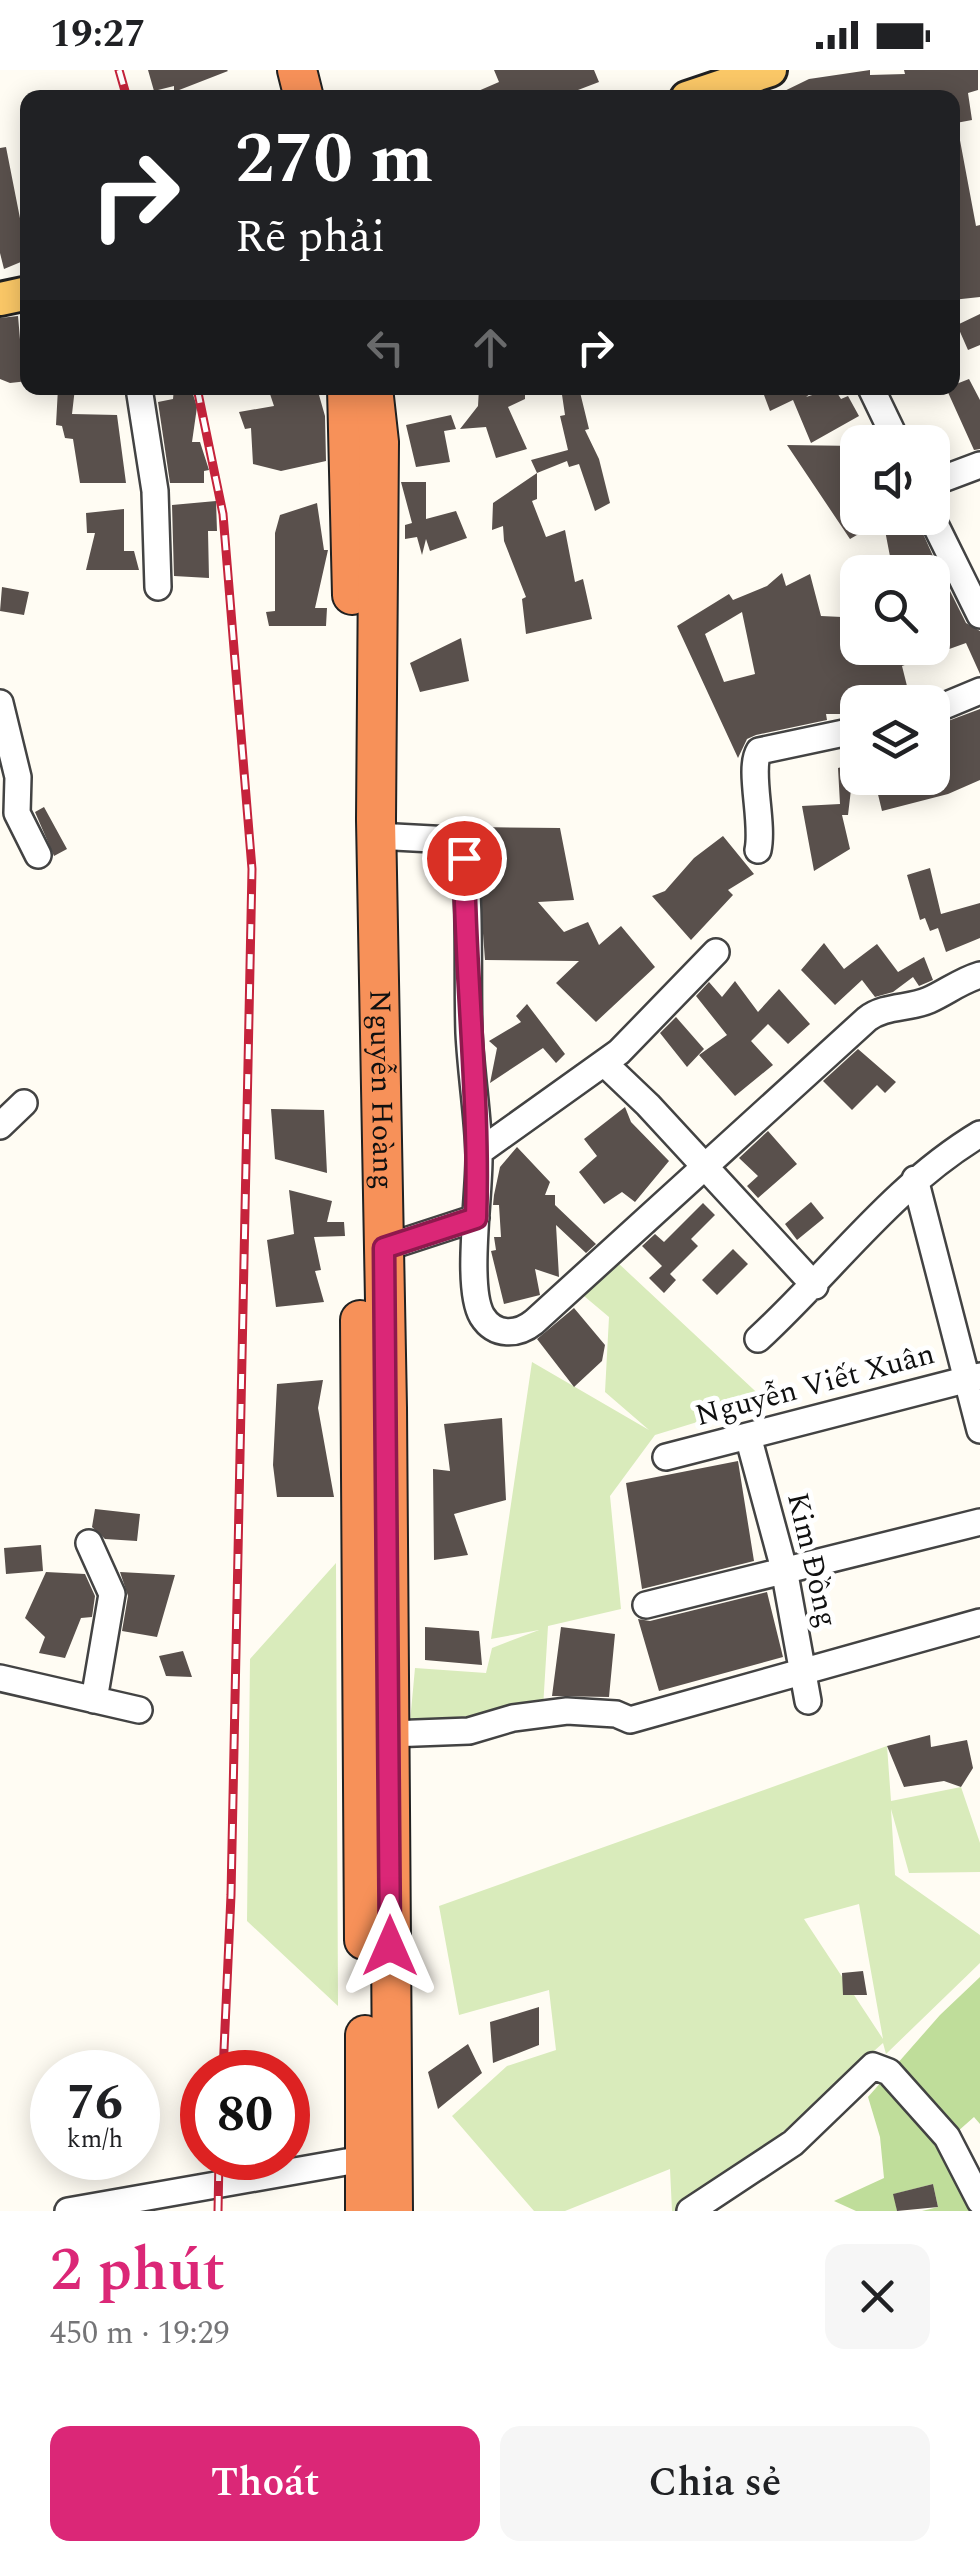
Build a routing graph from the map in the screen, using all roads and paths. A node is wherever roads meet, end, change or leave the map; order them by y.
1 (770, 70) edge
2 (738, 90) edge
3 (141, 395) edge
4 (347, 395) edge
5 (374, 395) edge
6 (874, 395) edge
7 (889, 425) edge
8 (980, 466) edge
9 (950, 477) edge
10 (940, 535) edge
11 (158, 587) dead end
12 (980, 615) edge
13 (980, 690) edge
14 (950, 702) edge
15 (0, 703) edge
16 (840, 734) edge
17 (376, 836) junction
18 (758, 850) dead end
19 (38, 855) dead end
20 (716, 952) dead end
21 (980, 976) edge
22 (604, 1064) junction
23 (24, 1103) dead end
24 (0, 1126) edge
25 (980, 1134) edge
26 (479, 1152) junction
27 (705, 1165) junction
28 (915, 1179) junction
29 (476, 1218) junction
30 (384, 1248) junction
31 (815, 1286) junction
32 (758, 1339) dead end
33 (974, 1378) edge
34 (980, 1430) edge
35 (748, 1436) junction
36 (666, 1458) dead end
37 (980, 1522) edge
38 (89, 1543) dead end
39 (784, 1569) junction
40 (646, 1605) dead end
41 (980, 1622) edge
42 (803, 1671) junction
43 (0, 1678) edge
44 (94, 1700) junction
45 (808, 1701) dead end
46 (139, 1710) dead end
47 (390, 1734) junction
48 (363, 2159) junction
49 (980, 2202) edge
50 (68, 2211) edge
51 (365, 2211) edge
52 (392, 2211) edge
53 (690, 2211) edge

1 - 2 main road
3 - 11 street
4 - 48 highway, Nguyễn Hoàng
5 - 17 highway, Nguyễn Hoàng
6 - 7 street
8 - 9 street
10 - 12 street
13 - 14 street
15 - 19 street
16 - 18 street
17 - 26 street
17 - 30 highway, Nguyễn Hoàng
20 - 22 street
21 - 27 street
22 - 26 street
22 - 27 street
23 - 24 street
25 - 28 street
26 - 29 street
27 - 29 street
27 - 31 street
28 - 31 street
28 - 33 street
29 - 30 street
30 - 47 highway, Nguyễn Hoàng
31 - 32 street
33 - 34 street
33 - 35 street, Nguyễn Viết Xuân
35 - 36 street, Nguyễn Viết Xuân
35 - 39 street, Kim Đồng
37 - 39 street
38 - 44 street
39 - 40 street
39 - 42 street, Kim Đồng
41 - 42 street
42 - 45 street, Kim Đồng
42 - 47 street
43 - 44 street
44 - 46 street
47 - 52 highway, Nguyễn Hoàng
48 - 50 street
48 - 51 highway, Nguyễn Hoàng
49 - 53 street

